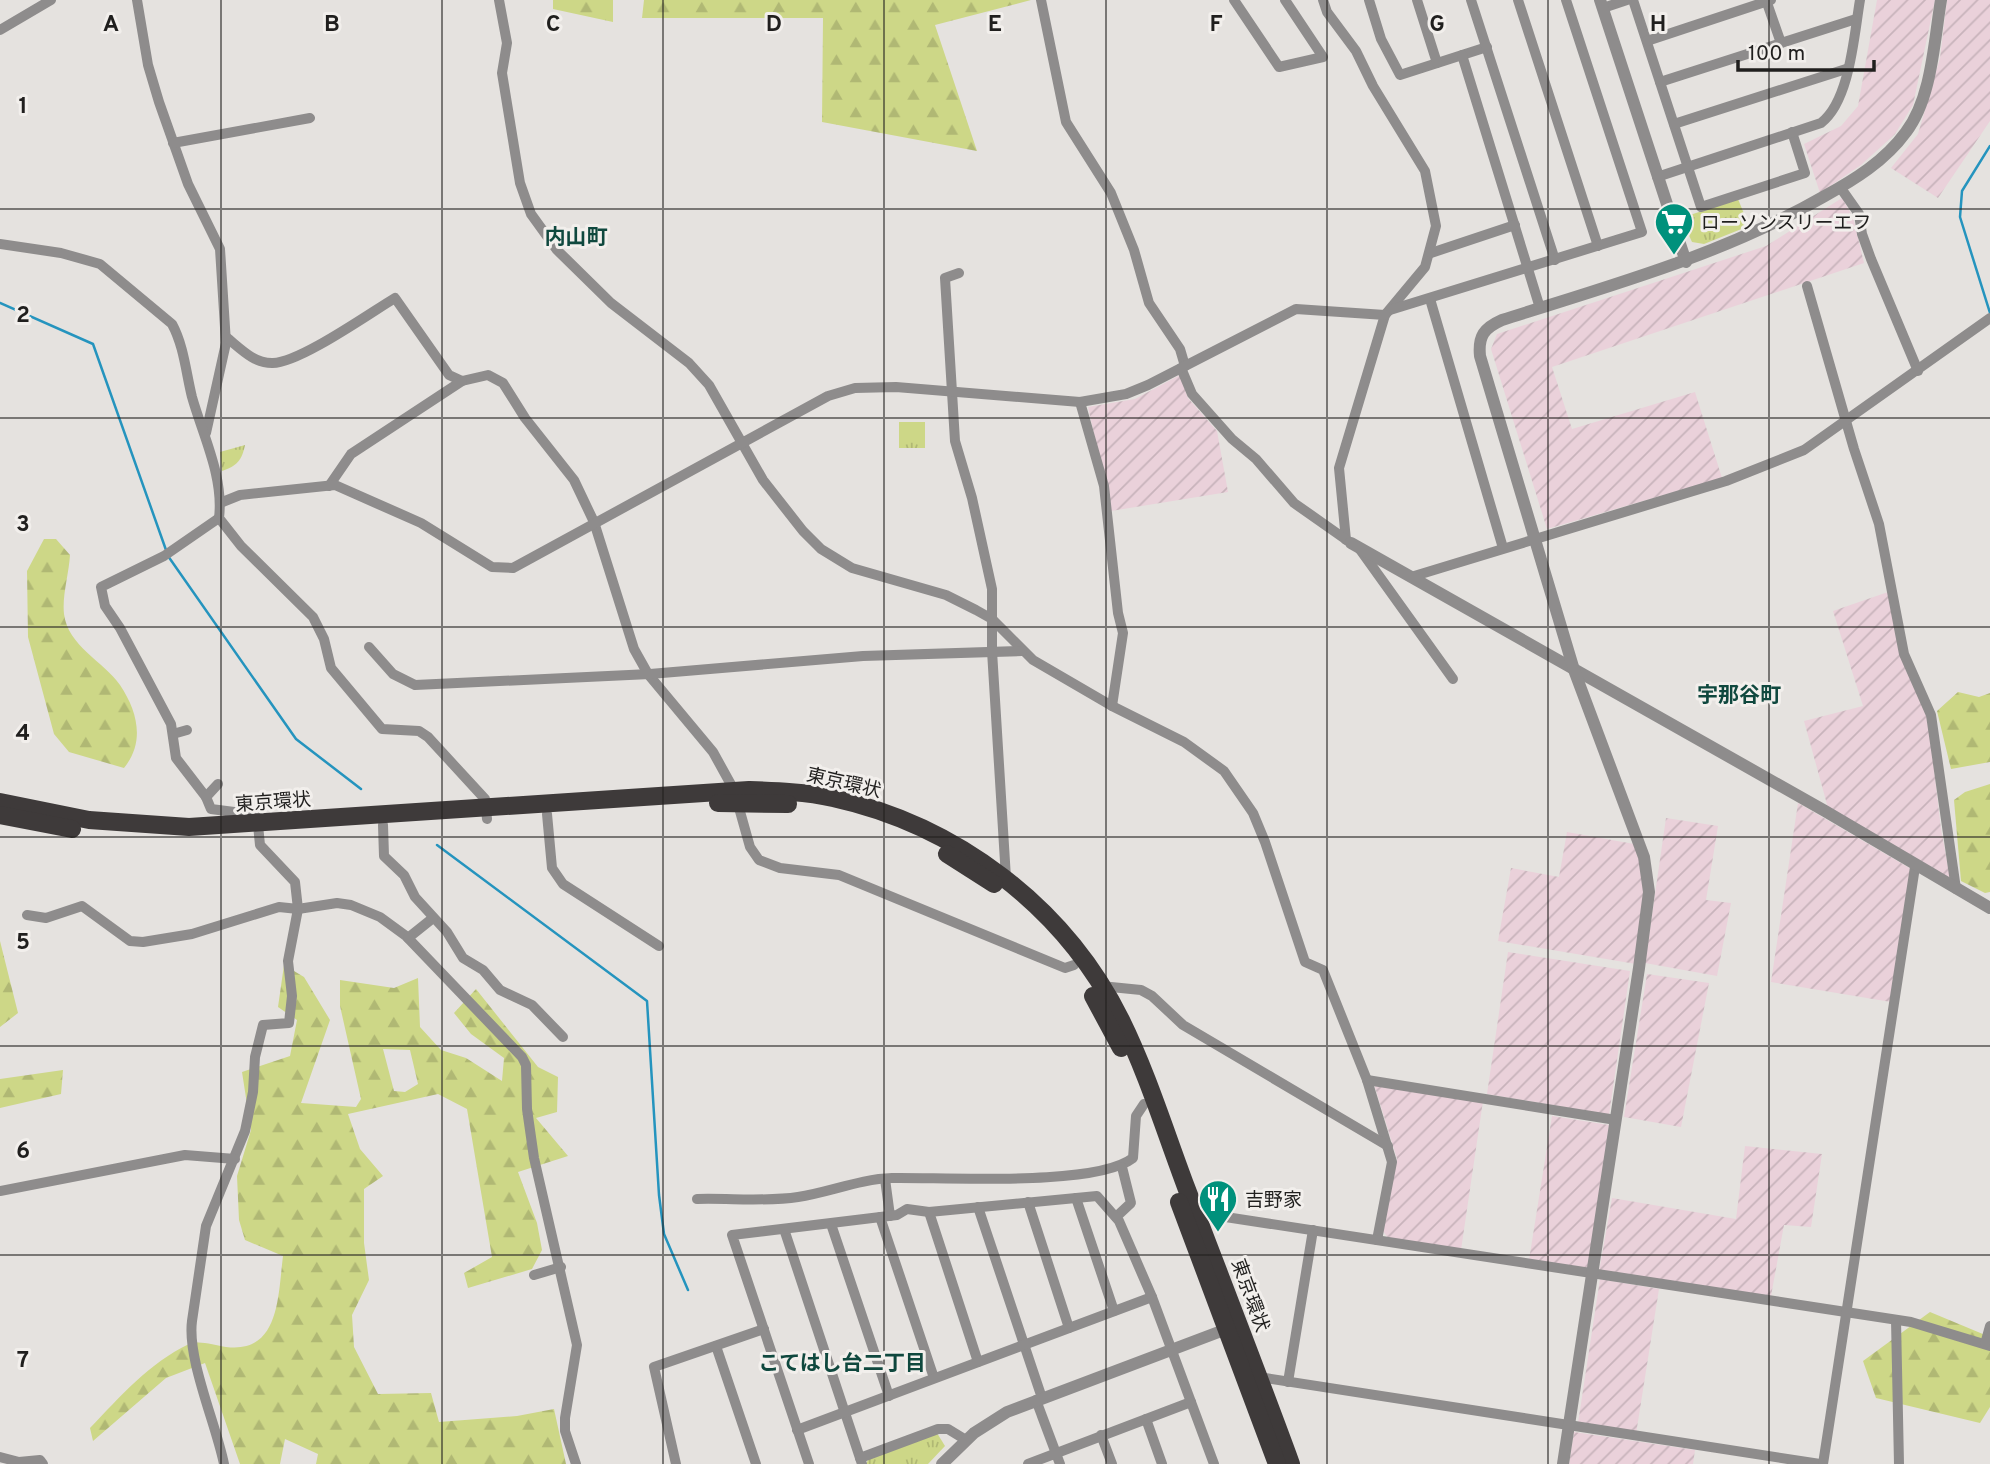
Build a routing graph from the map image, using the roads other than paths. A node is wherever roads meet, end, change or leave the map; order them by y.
1 (51, 0) edge
2 (137, 0) edge
3 (499, 0) edge
4 (1041, 0) edge
5 (1234, 0) edge
6 (1285, 0) edge
7 (1323, 0) edge
8 (1369, 0) edge
9 (1418, 0) edge
10 (1471, 0) edge
11 (1518, 0) edge
12 (1566, 0) edge
13 (1627, 0) edge
14 (1633, 0) edge
15 (1768, 0) edge
16 (1860, 0) edge
17 (1941, 0) edge
18 (1601, 4) edge
19 (1856, 19) junction
20 (0, 30) edge
21 (1647, 41) junction
22 (1781, 43) junction
23 (1487, 47) junction
24 (1462, 55) junction
25 (1437, 63) junction
26 (1846, 69) junction
27 (1661, 82) junction
28 (310, 118) dead end
29 (1674, 124) junction
30 (1792, 132) junction
31 (173, 143) junction
32 (1688, 166) junction
33 (1657, 177) junction
34 (1840, 187) junction
35 (1515, 225) junction
36 (0, 244) edge
37 (1598, 246) junction
38 (1431, 253) junction
39 (1555, 260) junction
40 (1686, 262) junction
41 (1528, 269) junction
42 (959, 273) dead end
43 (1807, 286) dead end
44 (1430, 299) junction
45 (1540, 308) junction
46 (1387, 313) junction
47 (1990, 318) edge
48 (226, 337) junction
49 (1183, 367) junction
50 (1919, 371) junction
51 (463, 381) junction
52 (954, 393) junction
53 (1080, 402) junction
54 (1846, 421) junction
55 (206, 433) junction
56 (741, 441) junction
57 (329, 486) junction
58 (220, 503) junction
59 (219, 519) junction
60 (594, 522) junction
61 (1536, 539) junction
62 (1351, 543) junction
63 (1503, 548) junction
64 (1411, 577) junction
65 (992, 619) junction
66 (369, 647) dead end
67 (992, 651) junction
68 (1022, 651) junction
69 (1574, 670) junction
70 (648, 674) junction
71 (1454, 680) dead end
72 (1112, 706) junction
73 (187, 730) dead end
74 (173, 734) junction
75 (218, 783) dead end
76 (736, 796) junction
77 (206, 797) junction
78 (0, 802) edge
79 (487, 813) junction
80 (547, 814) junction
81 (0, 815) edge
82 (383, 825) junction
83 (258, 829) junction
84 (1915, 867) junction
85 (1006, 878) junction
86 (1956, 889) junction
87 (1990, 908) edge
88 (298, 909) junction
89 (27, 915) dead end
90 (433, 918) junction
91 (408, 938) junction
92 (659, 946) dead end
93 (1073, 965) junction
94 (1101, 986) junction
95 (563, 1037) dead end
96 (1367, 1080) junction
97 (1144, 1104) junction
98 (1616, 1120) junction
99 (1388, 1146) junction
100 (234, 1159) junction
101 (1122, 1167) junction
102 (885, 1179) junction
103 (0, 1191) edge
104 (1076, 1198) junction
105 (698, 1199) dead end
106 (1028, 1202) junction
107 (978, 1207) junction
108 (1189, 1211) junction
109 (929, 1212) junction
110 (885, 1217) junction
111 (1116, 1217) junction
112 (831, 1224) junction
113 (784, 1229) junction
114 (1313, 1230) junction
115 (1377, 1240) junction
116 (561, 1267) junction
117 (1591, 1274) junction
118 (534, 1275) dead end
119 (1152, 1297) junction
120 (1114, 1311) junction
121 (1846, 1312) junction
122 (1896, 1320) junction
123 (1990, 1326) edge
124 (1232, 1327) junction
125 (1069, 1328) junction
126 (764, 1329) junction
127 (1024, 1345) junction
128 (1988, 1345) edge
129 (716, 1346) junction
130 (1171, 1350) junction
131 (978, 1362) junction
132 (1259, 1377) junction
133 (934, 1378) junction
134 (1288, 1382) junction
135 (889, 1396) junction
136 (1039, 1399) junction
137 (1191, 1402) junction
138 (845, 1413) junction
139 (1146, 1419) junction
140 (1568, 1427) junction
141 (797, 1430) junction
142 (1101, 1435) junction
143 (966, 1440) junction
144 (0, 1457) edge
145 (1058, 1458) edge
146 (861, 1461) edge
147 (43, 1464) edge
148 (224, 1464) edge
149 (576, 1464) edge
150 (676, 1464) edge
151 (756, 1464) edge
152 (809, 1464) edge
153 (942, 1464) edge
154 (1028, 1464) edge
155 (1112, 1464) edge
156 (1163, 1464) edge
157 (1214, 1464) edge
158 (1277, 1464) edge
159 (1291, 1464) edge
160 (1563, 1464) edge
161 (1821, 1464) edge
162 (1899, 1464) edge

1 - 20 street
2 - 31 street
3 - 56 street
4 - 49 street
5 - 6 street
7 - 38 street
8 - 25 street
9 - 25 street
10 - 23 street
11 - 37 street
12 - 37 street
13 - 18 street
14 - 21 street
15 - 21 street
15 - 22 street
16 - 19 street
17 - 34 street
18 - 33 street
19 - 22 street
19 - 26 street
21 - 27 street
22 - 27 street
23 - 24 street
23 - 39 street
24 - 25 street
24 - 35 street
26 - 29 street
26 - 30 street
27 - 29 street
28 - 31 street
29 - 32 street
30 - 32 street
30 - 32 street
31 - 48 street
32 - 33 street
33 - 40 street
34 - 40 street
34 - 50 street
35 - 38 street
35 - 41 street
36 - 55 street
37 - 39 street
38 - 46 street
39 - 41 street
40 - 45 street
41 - 44 street
41 - 45 street
42 - 52 street
43 - 54 street
44 - 46 street
44 - 63 street
45 - 61 street
46 - 49 street
46 - 62 street
47 - 50 street
48 - 51 street
48 - 55 street
49 - 53 street
49 - 62 street
50 - 54 street
51 - 57 street
51 - 60 street
52 - 53 street
52 - 56 street
52 - 65 street
53 - 72 street
54 - 61 street
54 - 86 street
55 - 58 street
56 - 60 street
56 - 65 street
57 - 58 street
57 - 60 street
58 - 59 street
59 - 74 street
59 - 79 street
60 - 70 street
61 - 63 street
61 - 69 street
62 - 64 street
62 - 71 street
63 - 64 street
64 - 69 street
65 - 67 street
65 - 68 street
66 - 70 street
67 - 68 street
67 - 70 street
67 - 85 street
68 - 72 street
69 - 84 street
69 - 98 street
70 - 76 street
72 - 96 street
73 - 74 street
74 - 77 street
75 - 77 street
76 - 79 highway, 東京環状
76 - 80 highway, 東京環状
76 - 85 highway, 東京環状
76 - 93 highway, 東京環状
76 - 93 street
77 - 83 street
78 - 83 highway, 東京環状
79 - 80 highway, 東京環状
79 - 82 highway, 東京環状
79 - 83 highway, 東京環状
80 - 92 street
81 - 83 highway, 東京環状
82 - 83 highway, 東京環状
82 - 90 street
83 - 88 street
84 - 86 street
84 - 121 street
85 - 94 highway, 東京環状
86 - 87 street
88 - 89 street
88 - 91 street
88 - 100 street
90 - 91 street
90 - 95 street
91 - 116 street
93 - 97 highway, 東京環状
94 - 99 street
94 - 108 highway, 東京環状
96 - 98 street
96 - 99 street
97 - 101 street
97 - 108 highway, 東京環状
98 - 117 street
99 - 115 street
100 - 103 street
100 - 148 street
101 - 102 street
101 - 111 street
102 - 105 street
102 - 110 street
104 - 106 street
104 - 111 street
104 - 120 street
106 - 107 street
106 - 125 street
107 - 109 street
107 - 127 street
108 - 114 street
108 - 124 highway, 東京環状
109 - 110 street
109 - 131 street
110 - 112 street
110 - 133 street
111 - 119 street
112 - 113 street
112 - 135 street
113 - 126 street
113 - 138 street
114 - 115 street
114 - 134 street
115 - 117 street
116 - 118 street
116 - 149 street
117 - 121 street
117 - 140 street
119 - 120 street
119 - 130 street
120 - 125 street
121 - 122 street
121 - 161 street
122 - 128 street
122 - 162 street
123 - 128 street
124 - 130 street
124 - 132 highway, 東京環状
124 - 158 highway, 東京環状
125 - 127 street
126 - 129 street
126 - 141 street
127 - 131 street
127 - 136 street
129 - 150 street
129 - 151 street
130 - 136 street
130 - 137 street
131 - 133 street
132 - 134 street
132 - 159 highway, 東京環状
133 - 135 street
134 - 140 street
135 - 138 street
136 - 143 street
136 - 145 street
137 - 139 street
137 - 157 street
138 - 141 street
138 - 146 street
139 - 142 street
139 - 156 street
140 - 160 street
140 - 161 street
141 - 152 street
142 - 145 street
142 - 155 street
143 - 146 street
143 - 153 street
144 - 147 street
145 - 154 street

